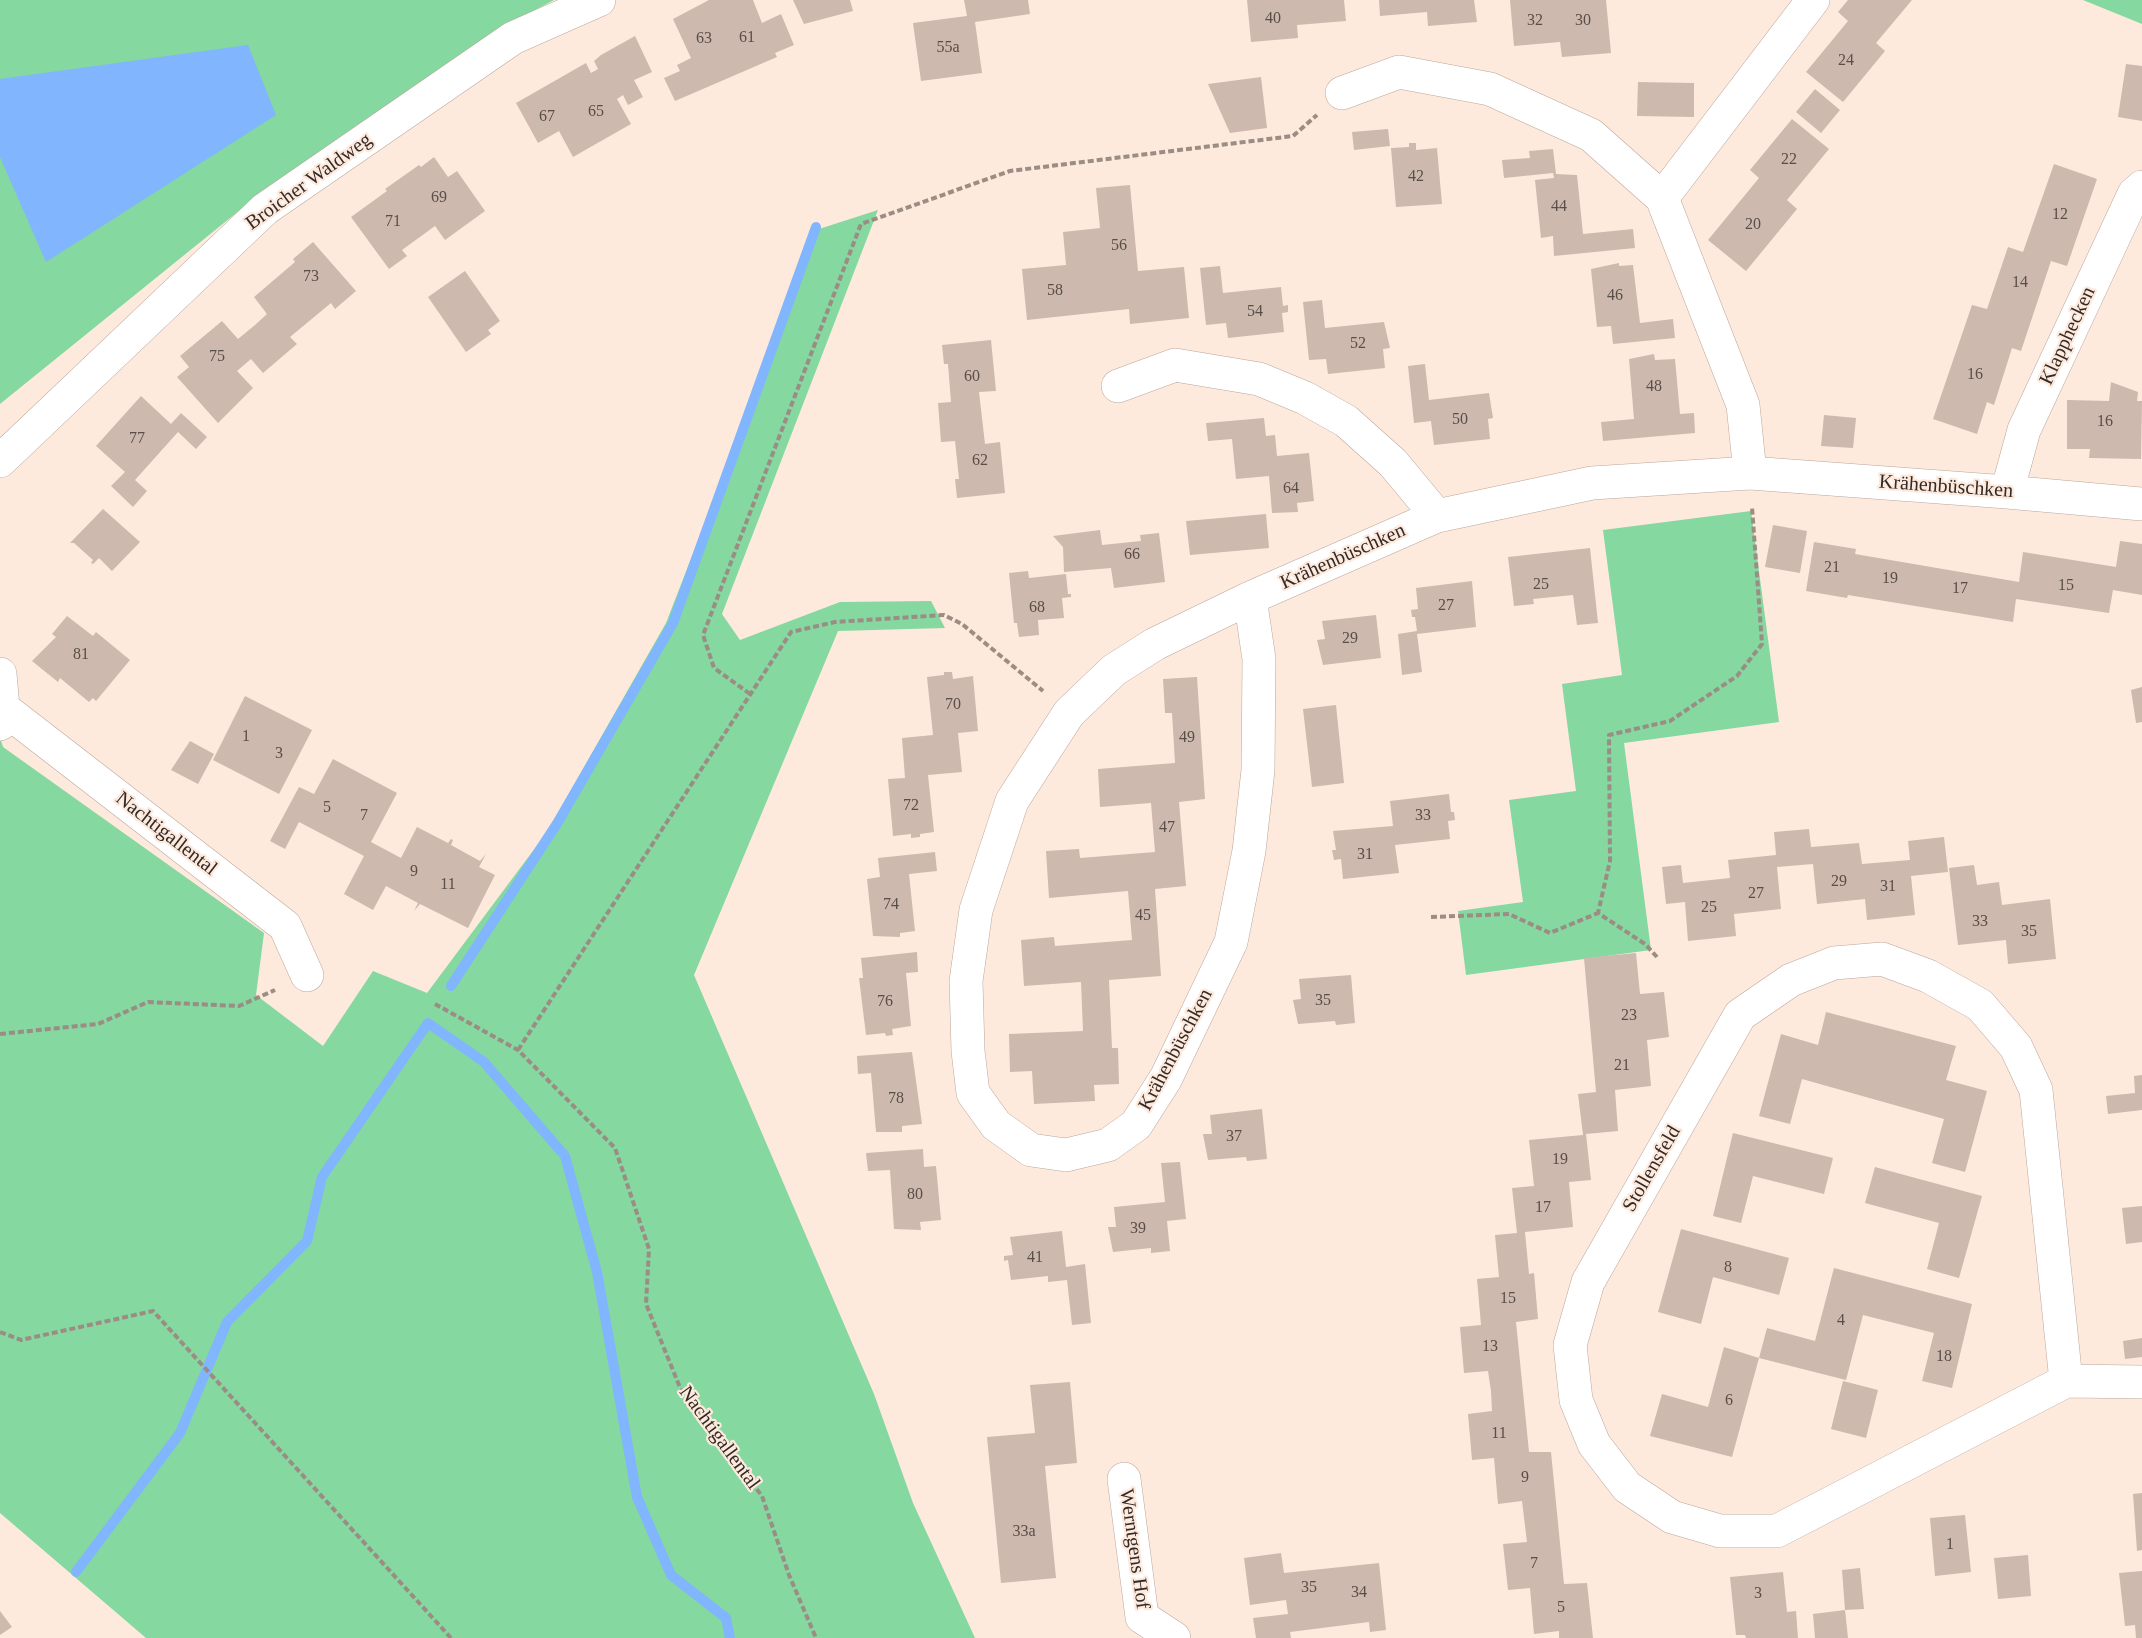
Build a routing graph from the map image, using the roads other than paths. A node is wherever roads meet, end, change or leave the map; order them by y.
1 (599, 0) edge
2 (1813, 0) edge
3 (1342, 93) road end
4 (2142, 187) edge
5 (1662, 198) junction
6 (1118, 386) dead end
7 (0, 461) edge
8 (1750, 473) junction
9 (2007, 492) junction
10 (2142, 504) edge
11 (1437, 516) junction
12 (1250, 598) junction
13 (0, 674) edge
14 (2, 716) edge
15 (308, 975) road end
16 (2066, 1381) junction
17 (2142, 1382) edge
18 (1124, 1479) dead end
19 (1174, 1638) edge

1 - 7 street, Broicher Waldweg
2 - 5 street
3 - 5 street
4 - 9 street, Klapphecken
5 - 8 street
6 - 11 street
8 - 9 street, Krähenbüschken
8 - 11 street, Krähenbüschken
9 - 10 street, Krähenbüschken
11 - 12 street, Krähenbüschken
12 - 12 street, Krähenbüschken
13 - 14 street
14 - 15 street, Nachtigallental
16 - 16 street, Stollensfeld
16 - 17 street, Stollensfeld
18 - 19 street, Werntgens Hof

